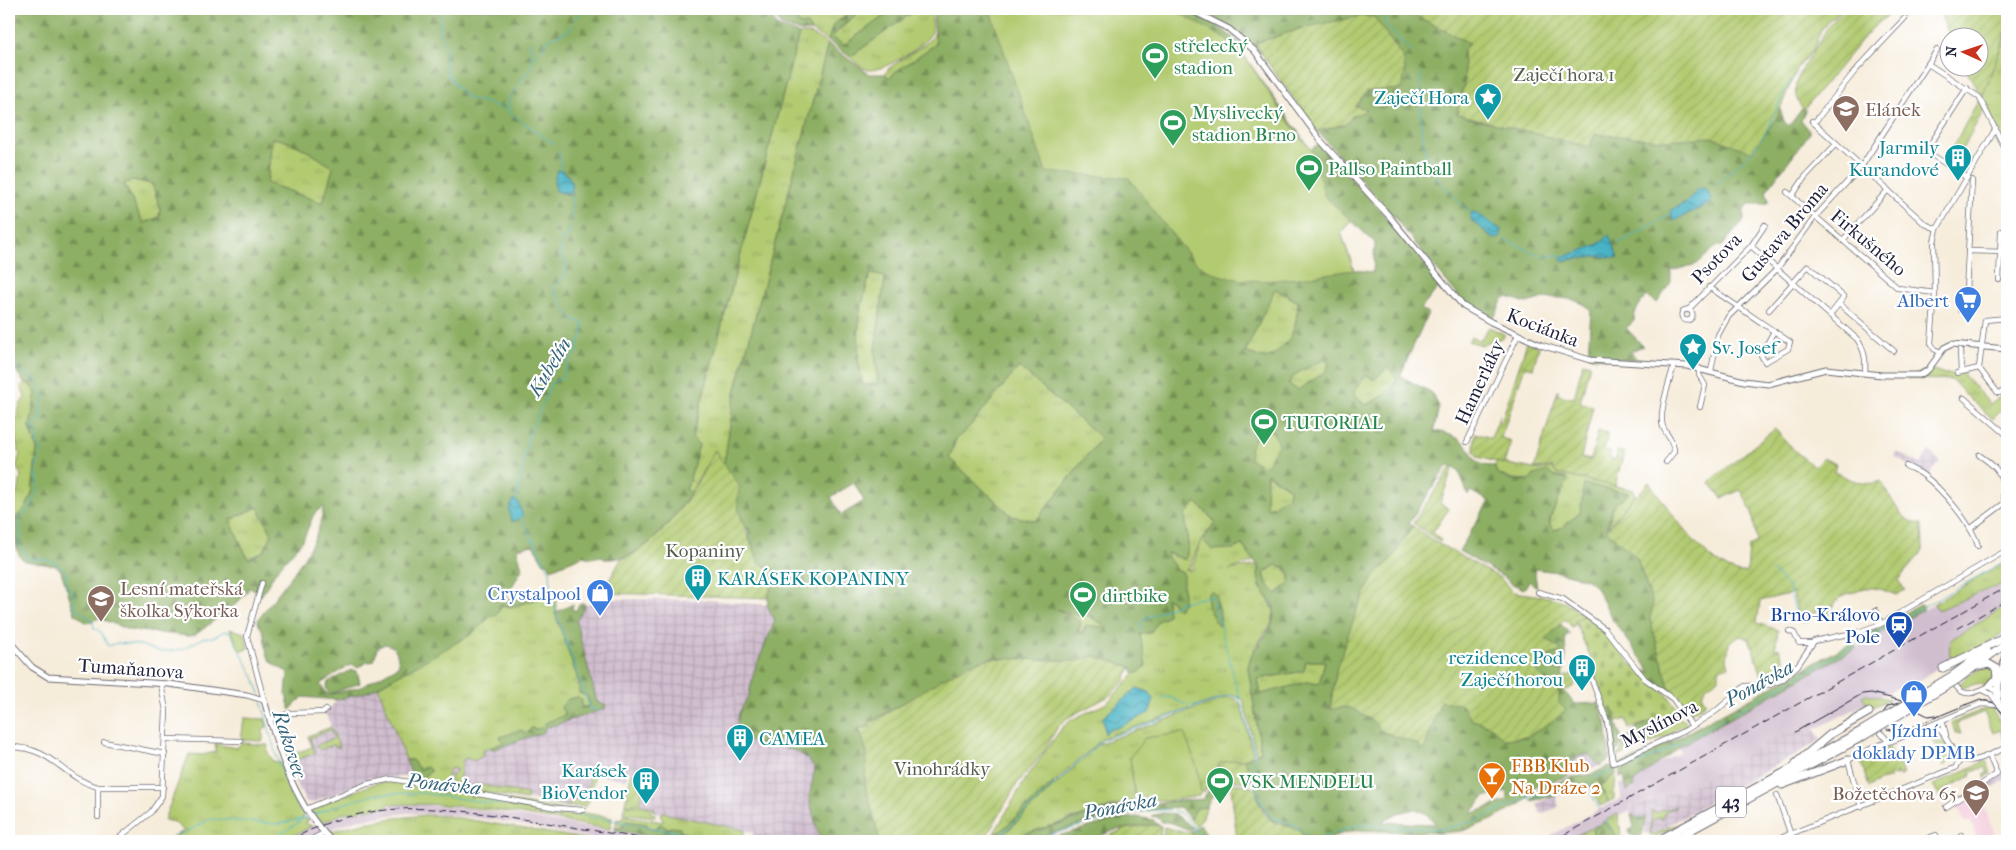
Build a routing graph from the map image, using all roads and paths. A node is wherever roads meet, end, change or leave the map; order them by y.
1 (1189, 9) edge
2 (1905, 18) dead end
3 (1937, 50) dead end
4 (1928, 64) junction
5 (1967, 88) junction
6 (1996, 128) junction
7 (1836, 144) junction
8 (2007, 152) edge
9 (1861, 166) junction
10 (1966, 177) junction
11 (1972, 180) dead end
12 (1888, 190) junction
13 (1787, 192) dead end
14 (1792, 196) junction
15 (1815, 217) junction
16 (1766, 225) dead end
17 (1937, 229) junction
18 (2001, 231) dead end
19 (1843, 240) junction
20 (1751, 246) junction
21 (1968, 251) junction
22 (2001, 252) junction
23 (2007, 252) edge
24 (1777, 269) junction
25 (1999, 280) dead end
26 (1792, 282) junction
27 (1709, 287) junction
28 (1935, 293) junction
29 (1839, 304) junction
30 (1738, 307) junction
31 (1688, 310) dead end
32 (1769, 310) dead end
33 (1965, 310) dead end
34 (1830, 315) junction
35 (2007, 318) edge
36 (1774, 331) junction
37 (1518, 335) junction
38 (1982, 346) junction
39 (2007, 349) edge
40 (1960, 350) dead end
41 (1894, 351) dead end
42 (1940, 352) junction
43 (1674, 366) junction
44 (1699, 368) junction
45 (1979, 368) junction
46 (1711, 371) junction
47 (1865, 373) junction
48 (2006, 392) edge
49 (1964, 398) dead end
50 (2007, 398) edge
51 (1700, 407) dead end
52 (2007, 435) edge
53 (1467, 442) dead end
54 (1979, 455) dead end
55 (1666, 462) dead end
56 (1906, 466) dead end
57 (2007, 503) edge
58 (1970, 529) junction
59 (1978, 546) dead end
60 (2007, 550) edge
61 (262, 584) dead end
62 (1538, 592) dead end
63 (1876, 610) dead end
64 (1882, 624) junction
65 (1792, 631) dead end
66 (2007, 634) edge
67 (9, 641) edge
68 (2004, 641) edge
69 (1812, 643) junction
70 (2007, 656) edge
71 (1968, 672) junction
72 (1590, 675) dead end
73 (1951, 676) junction
74 (161, 684) junction
75 (1986, 688) junction
76 (1998, 695) junction
77 (264, 700) junction
78 (2000, 706) junction
79 (326, 710) dead end
80 (1869, 712) joint
81 (2007, 716) edge
82 (270, 719) junction
83 (1873, 719) dead end
84 (1942, 720) junction
85 (1932, 724) junction
86 (1692, 726) junction
87 (1881, 733) dead end
88 (1863, 734) junction
89 (1946, 738) junction
90 (165, 739) junction
91 (1887, 740) junction
92 (241, 741) dead end
93 (104, 742) dead end
94 (9, 747) edge
95 (2007, 747) edge
96 (165, 754) junction
97 (1989, 754) junction
98 (1961, 759) junction
99 (1848, 760) junction
100 (1783, 773) junction
101 (98, 787) junction
102 (163, 788) junction
103 (1764, 791) junction
104 (1777, 795) dead end
105 (1861, 807) junction
106 (1946, 807) dead end
107 (583, 810) dead end
108 (309, 814) junction
109 (98, 817) dead end
110 (324, 833) junction
111 (1791, 834) junction
112 (1936, 835) dead end
113 (1961, 835) dead end
114 (115, 841) edge
115 (308, 841) edge
116 (332, 841) edge
117 (412, 841) edge
118 (1658, 841) edge
119 (1671, 841) edge
120 (1773, 841) edge
121 (1793, 841) edge
122 (1921, 841) edge
123 (1963, 841) edge

1 - 37 street, Kociánka
2 - 7 street
3 - 4 street, Gustava Broma
4 - 5 street
4 - 9 street, Gustava Broma
5 - 6 street
5 - 10 street
6 - 8 street
6 - 10 street
7 - 9 street
7 - 14 street
9 - 12 street
9 - 15 street, Gustava Broma
10 - 17 street
11 - 21 street
12 - 17 street
12 - 19 street
13 - 14 street, Firkušného
14 - 15 street, Firkušného
15 - 19 street, Firkušného
15 - 24 street, Gustava Broma
16 - 20 street, Psotova
17 - 28 street
18 - 22 street
19 - 28 street, Firkušného
20 - 24 street
20 - 27 street, Psotova
21 - 22 street
21 - 33 street
22 - 23 street
22 - 25 street
24 - 26 street
24 - 30 street, Gustava Broma
26 - 29 street
26 - 32 street
26 - 34 street
27 - 30 street
27 - 31 street, Psotova
28 - 42 street
29 - 34 street
29 - 41 street
30 - 36 street
30 - 46 street, Gustava Broma
34 - 47 street
35 - 38 street
36 - 36 street
37 - 43 street, Kociánka
37 - 53 street, Hamerláky
38 - 39 street
38 - 42 street
38 - 45 street
40 - 45 street
42 - 47 street, Kociánka
43 - 44 street, Kociánka
43 - 55 street
44 - 46 street, Kociánka
44 - 51 street
45 - 48 street
46 - 47 street, Kociánka
48 - 50 street
49 - 52 street
54 - 57 street
56 - 58 street
57 - 58 street
58 - 59 street
60 - 64 street
61 - 77 street
62 - 86 street
63 - 64 street
64 - 69 street
65 - 69 street
66 - 68 highway, 43
67 - 74 street, Tumaňanova
68 - 71 highway, 43
68 - 73 highway, 43
68 - 73 highway
69 - 86 street, Myslínova
70 - 76 highway
71 - 73 highway, 43
71 - 75 highway
72 - 86 street, Myslínova
73 - 75 street
73 - 88 highway, 43, bridge
74 - 77 street, Tumaňanova
74 - 90 street
75 - 76 street
75 - 78 street
76 - 78 street
77 - 82 street
78 - 81 street
78 - 84 street
79 - 82 street
80 - 83 street
80 - 100 highway
82 - 108 street
84 - 85 street
84 - 89 street
85 - 89 street
85 - 91 street
87 - 91 street
88 - 100 highway, 43
88 - 103 highway, 43
89 - 98 street
90 - 92 street
90 - 96 street
91 - 99 street
93 - 96 street
94 - 101 street
95 - 97 street
96 - 102 street
97 - 98 street
97 - 106 street
98 - 105 street
99 - 103 highway
99 - 105 street
100 - 118 highway, 43
101 - 102 street
101 - 109 street
102 - 114 street
103 - 119 highway, 43
104 - 111 street
105 - 111 street
107 - 108 street
108 - 110 street
110 - 115 street
110 - 116 street
111 - 120 street
111 - 121 street
112 - 122 street
113 - 123 street
116 - 117 street

